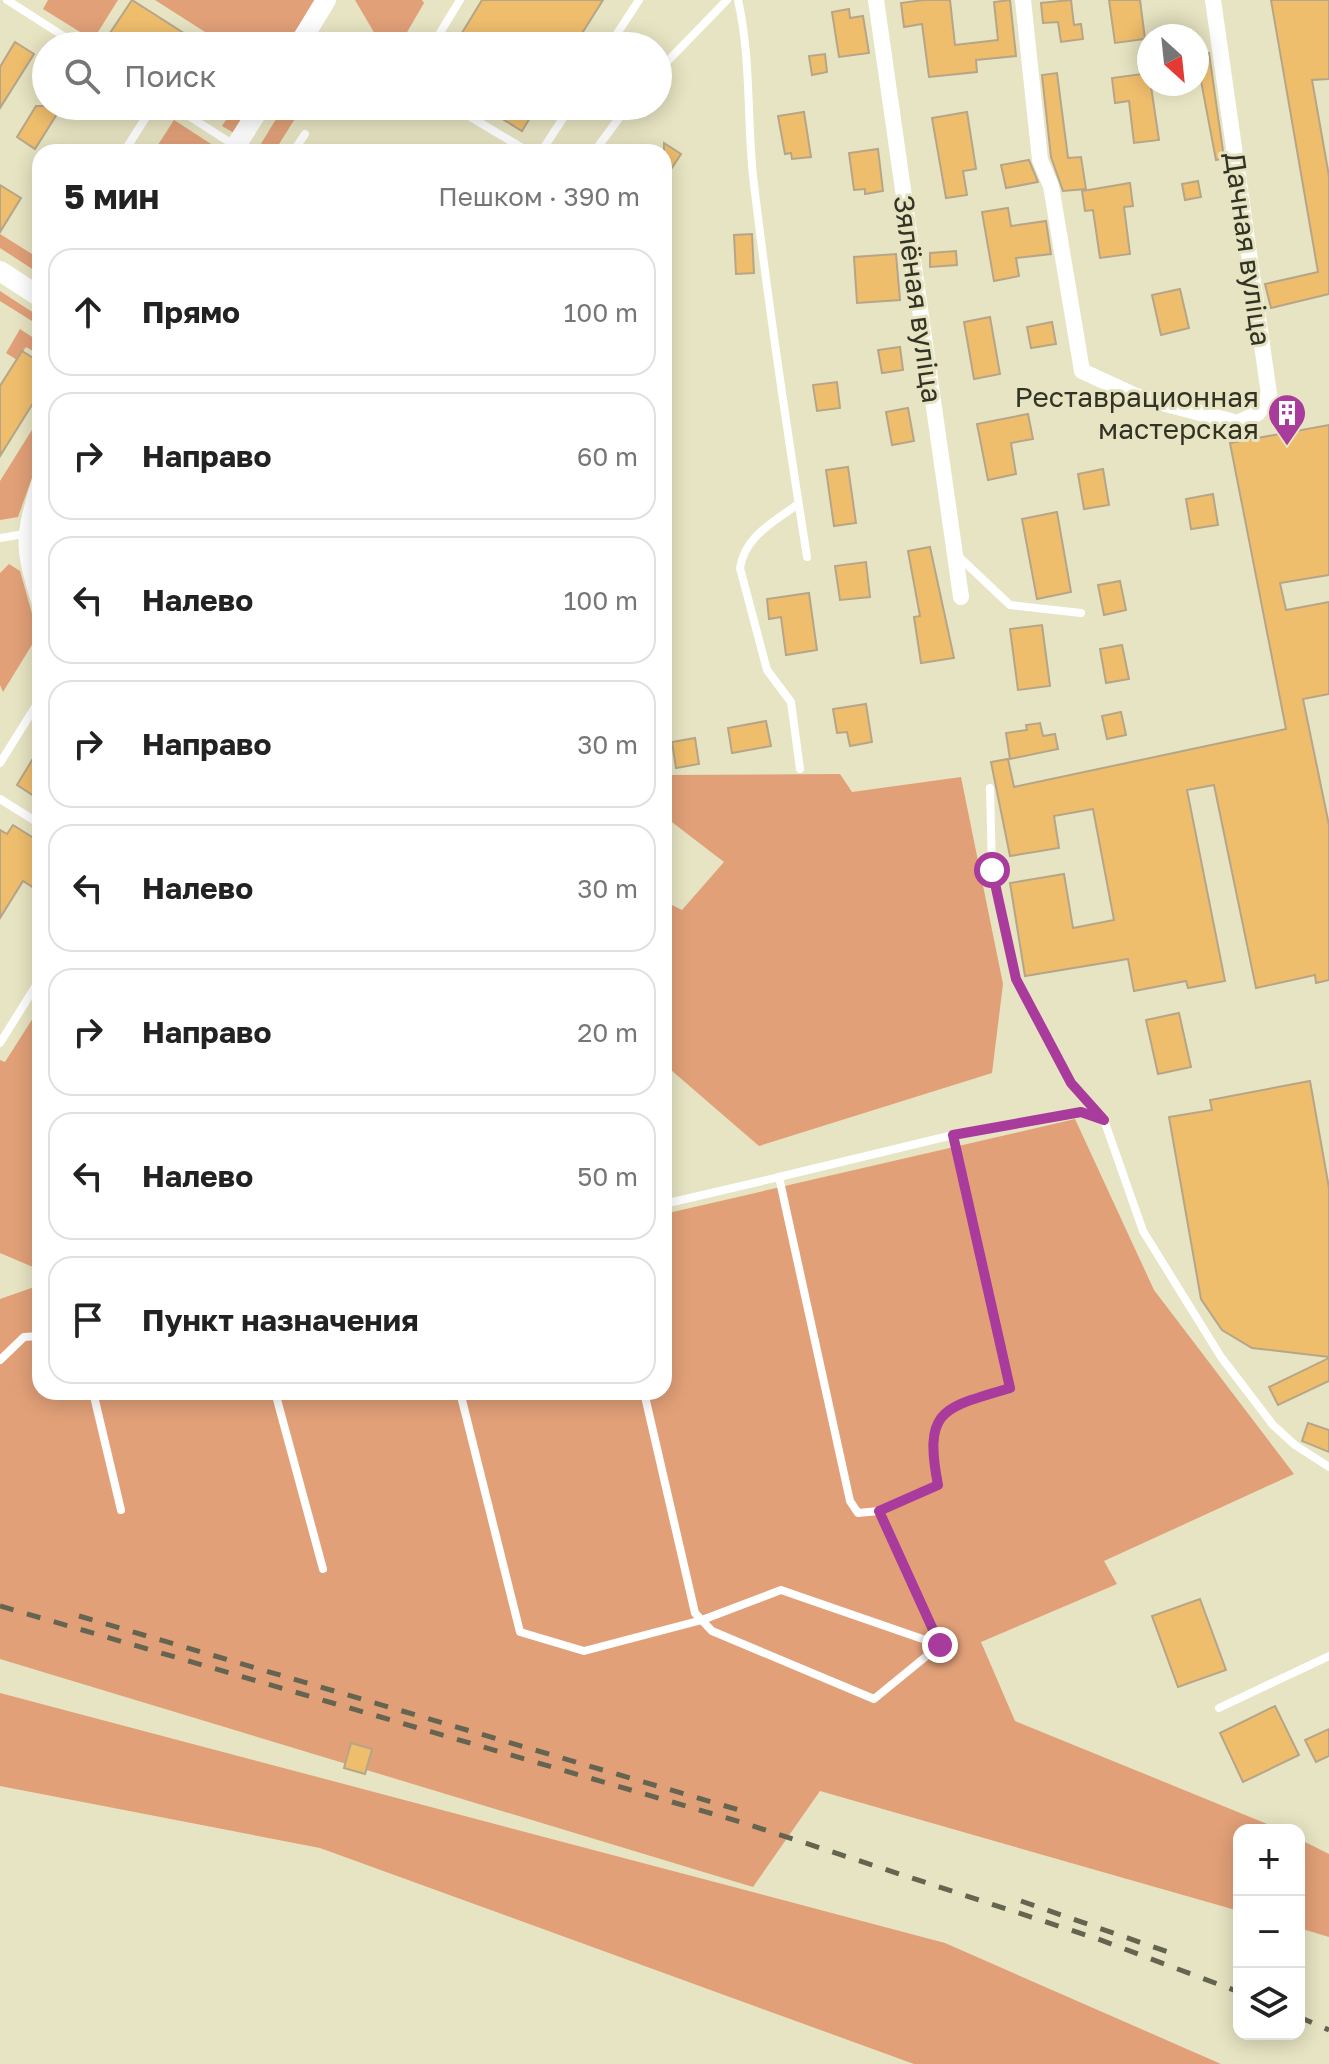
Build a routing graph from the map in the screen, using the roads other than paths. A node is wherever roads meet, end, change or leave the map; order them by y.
1 (7, 0) edge
2 (326, 0) edge
3 (460, 0) edge
4 (639, 0) edge
5 (727, 0) edge
6 (738, 0) edge
7 (876, 0) edge
8 (1023, 0) edge
9 (1213, 0) edge
10 (57, 32) edge
11 (307, 32) edge
12 (441, 32) edge
13 (618, 32) edge
14 (672, 57) edge
15 (144, 120) edge
16 (194, 120) edge
17 (254, 120) edge
18 (475, 120) edge
19 (562, 120) edge
20 (618, 120) edge
21 (305, 134) dead end
22 (129, 144) edge
23 (229, 144) edge
24 (241, 144) edge
25 (298, 144) edge
26 (516, 144) edge
27 (546, 144) edge
28 (600, 144) edge
29 (0, 271) edge
30 (32, 290) edge
31 (798, 504) junction
32 (32, 507) edge
33 (24, 534) junction
34 (0, 538) edge
35 (955, 554) junction
36 (807, 557) dead end
37 (32, 579) edge
38 (961, 597) dead end
39 (1081, 613) dead end
40 (32, 712) edge
41 (0, 763) edge
42 (800, 769) dead end
43 (990, 788) dead end
44 (0, 799) edge
45 (32, 819) edge
46 (32, 992) edge
47 (0, 1043) edge
48 (1104, 1120) junction
49 (953, 1135) junction
50 (779, 1177) junction
51 (672, 1202) edge
52 (32, 1336) edge
53 (0, 1360) edge
54 (95, 1400) edge
55 (277, 1400) edge
56 (462, 1400) edge
57 (646, 1400) edge
58 (1329, 1467) edge
59 (121, 1510) dead end
60 (879, 1511) junction
61 (323, 1569) dead end
62 (702, 1620) junction
63 (940, 1645) junction
64 (1329, 1656) edge
65 (1219, 1708) dead end

1 - 10 lane
2 - 11 street
3 - 12 lane
4 - 13 lane
5 - 14 lane
6 - 31 lane
7 - 35 street, Зялёная вуліца
8 - 9 street, Дачная вуліца
15 - 22 lane
16 - 23 lane
17 - 24 street
18 - 26 lane
19 - 27 lane
20 - 28 lane
21 - 25 lane
29 - 30 street
31 - 36 lane
31 - 42 lane
32 - 33 street
33 - 34 lane
33 - 37 street
35 - 38 street, Зялёная вуліца
35 - 39 lane
40 - 41 lane
43 - 48 lane
44 - 45 lane
46 - 47 lane
48 - 49 lane
48 - 58 lane
49 - 50 lane
49 - 60 lane
50 - 51 lane
50 - 60 lane
52 - 53 lane
54 - 59 lane
55 - 61 lane
56 - 62 lane
57 - 62 lane
60 - 63 lane
62 - 63 lane
62 - 63 lane
64 - 65 lane

